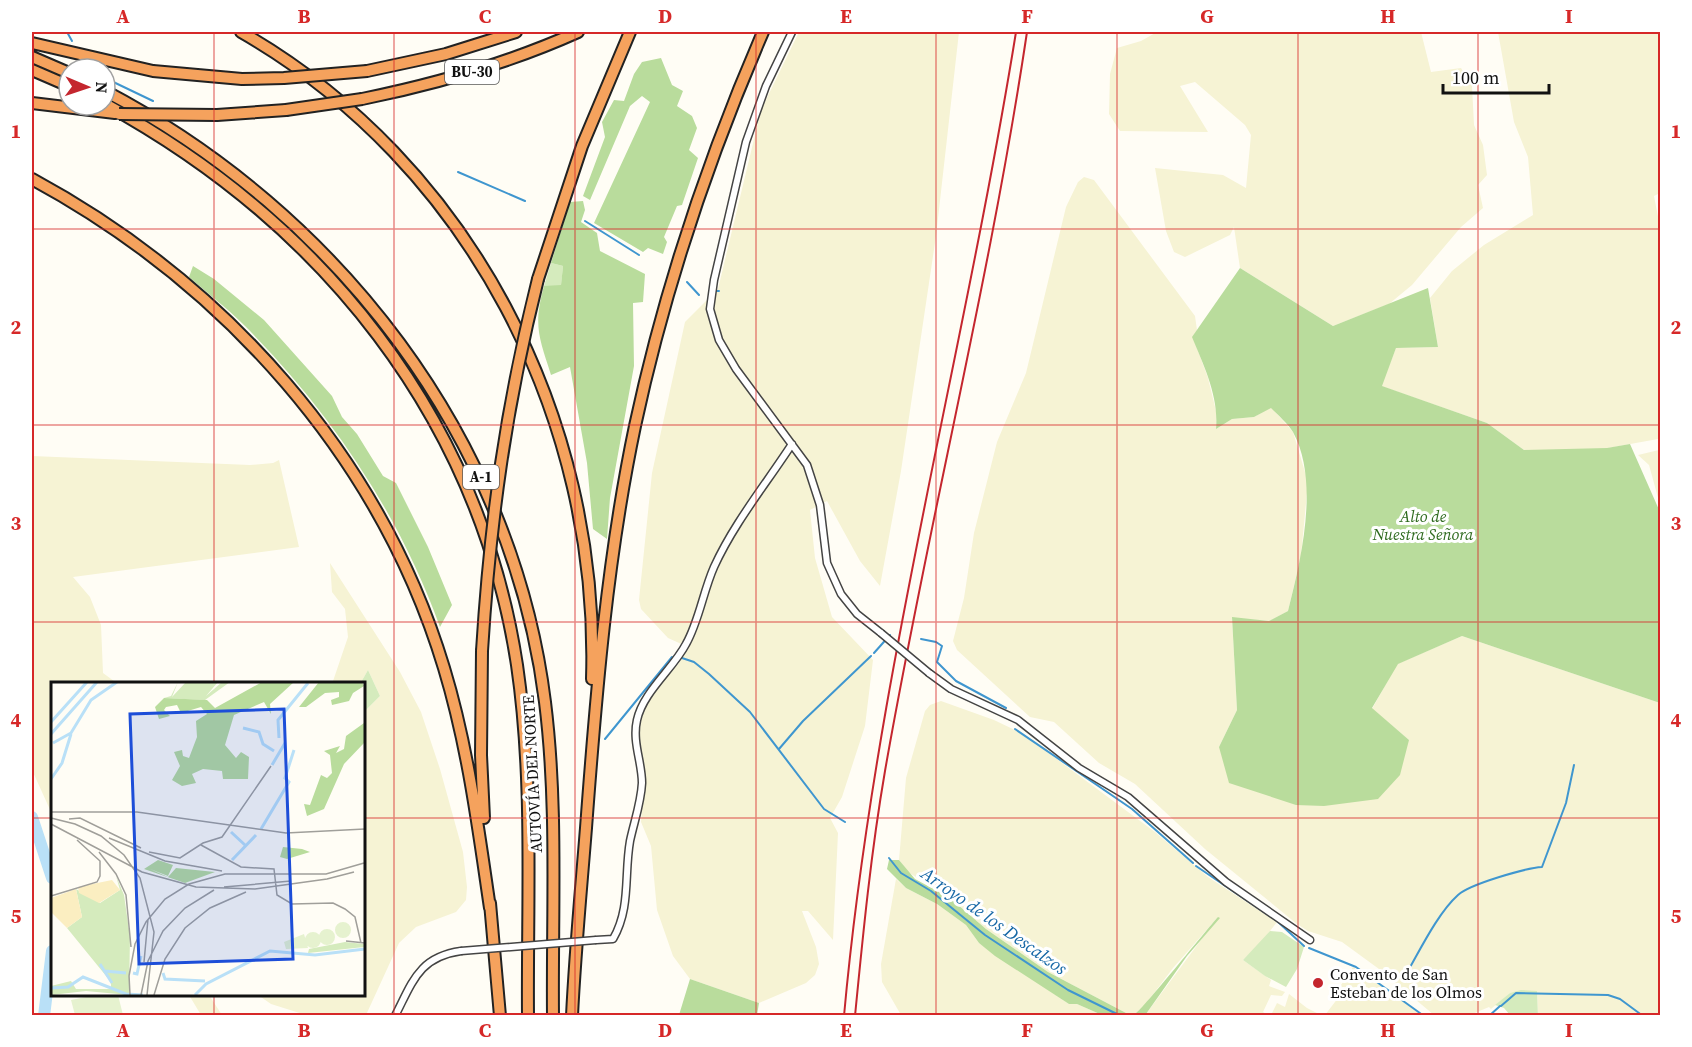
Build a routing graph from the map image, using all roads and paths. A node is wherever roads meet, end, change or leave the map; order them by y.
1 (241, 32) edge
2 (516, 32) edge
3 (578, 32) edge
4 (630, 32) edge
5 (763, 32) edge
6 (792, 32) edge
7 (32, 43) edge
8 (32, 57) edge
9 (57, 68) edge
10 (32, 70) edge
11 (57, 81) edge
12 (117, 98) edge
13 (32, 103) edge
14 (32, 109) edge
15 (117, 111) edge
16 (119, 114) junction
17 (32, 179) edge
18 (792, 444) junction
19 (579, 895) junction
20 (490, 908) junction
21 (1310, 940) dead end
22 (395, 1016) edge
23 (500, 1016) edge
24 (528, 1016) edge
25 (552, 1016) edge
26 (572, 1016) edge

1 - 19 highway
2 - 7 highway, BU-30, bridge
3 - 16 highway, BU-30, bridge
4 - 20 highway, bridge
5 - 19 highway
6 - 18 street
8 - 9 highway
10 - 11 highway
12 - 25 highway, AUTOVÍA DEL NORTE / A-1
13 - 16 highway, BU-30
14 - 16 highway
15 - 24 highway, AUTOVÍA DEL NORTE / A-1
17 - 20 highway
18 - 21 street, bridge
18 - 22 street, bridge
19 - 26 highway
20 - 23 highway

